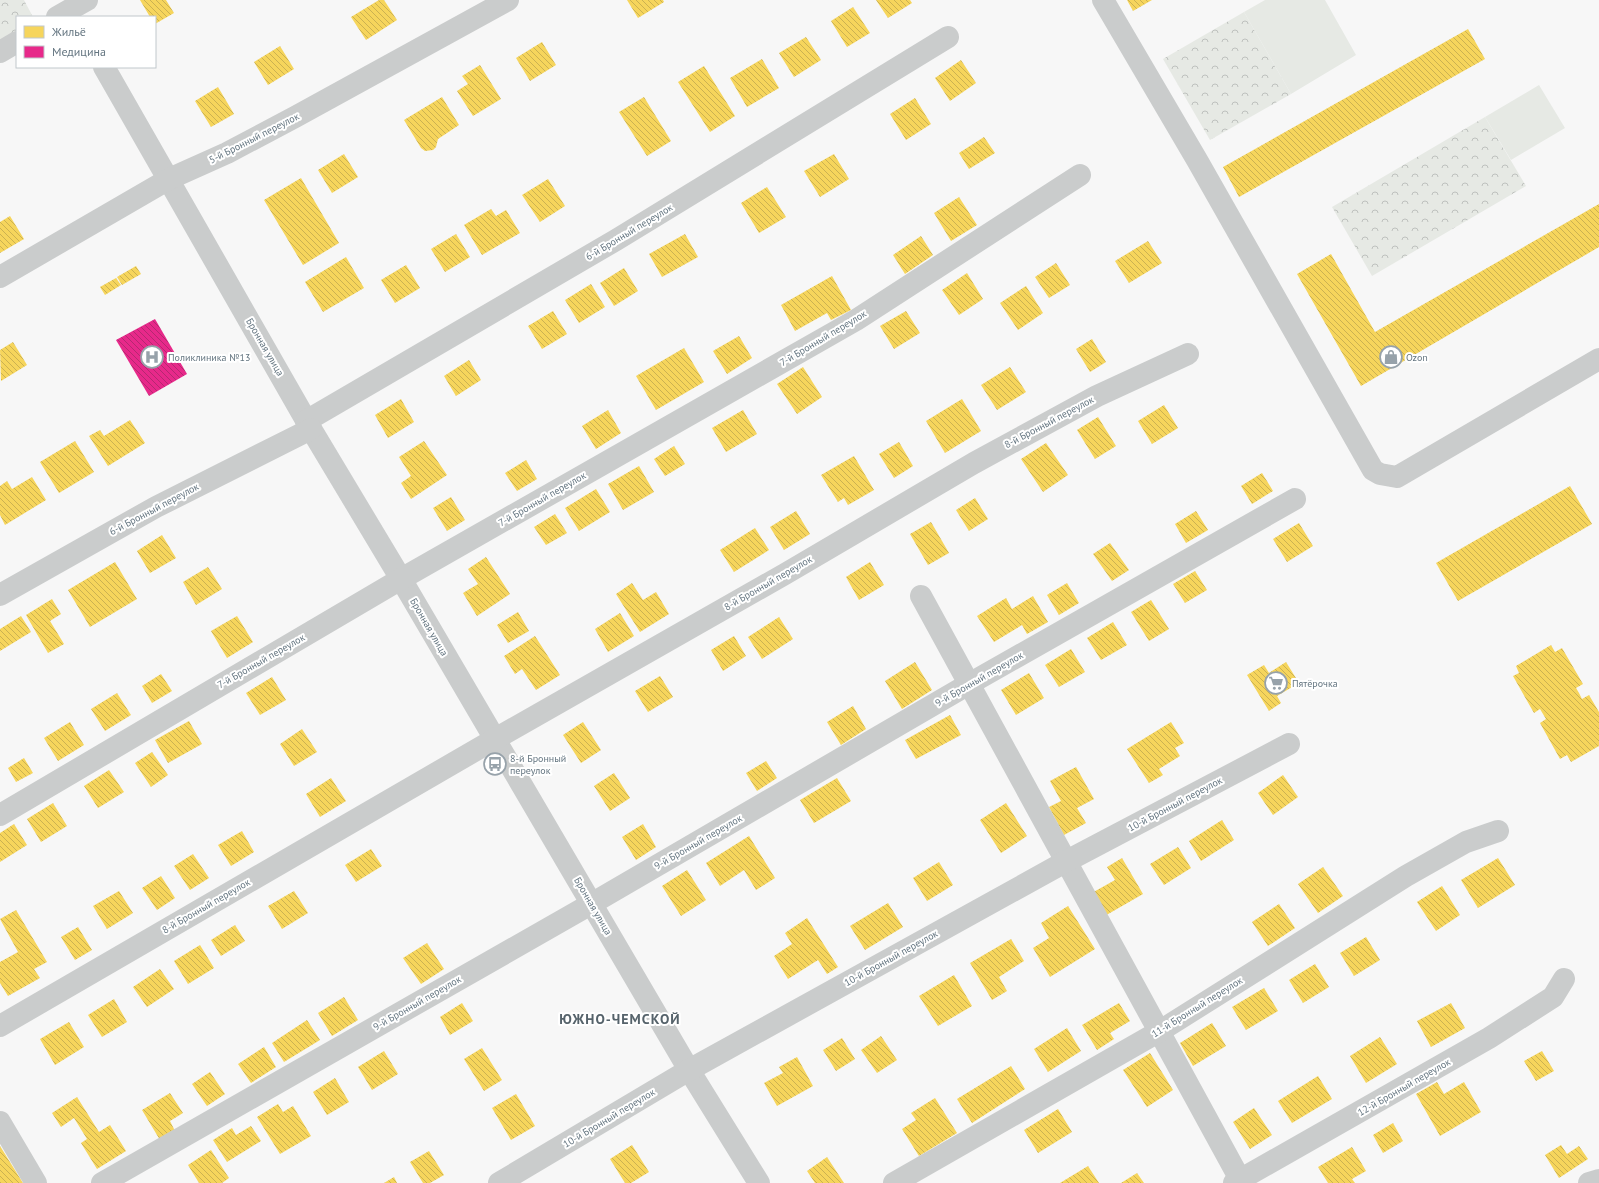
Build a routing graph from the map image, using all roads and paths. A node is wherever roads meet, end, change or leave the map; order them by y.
1 (508, 0) edge
2 (1103, 0) edge
3 (948, 36) dead end
4 (16, 43) edge
5 (0, 52) edge
6 (105, 68) edge
7 (1080, 175) dead end
8 (169, 179) junction
9 (0, 277) edge
10 (1188, 354) dead end
11 (1599, 359) edge
12 (308, 425) junction
13 (1295, 499) dead end
14 (401, 578) junction
15 (0, 595) edge
16 (921, 596) dead end
17 (969, 684) junction
18 (495, 738) junction
19 (1289, 744) dead end
20 (0, 815) edge
21 (1498, 830) dead end
22 (1065, 862) junction
23 (591, 904) junction
24 (1564, 979) dead end
25 (0, 1026) edge
26 (1160, 1031) junction
27 (689, 1070) junction
28 (0, 1122) edge
29 (1599, 1180) edge
30 (1239, 1182) edge
31 (36, 1183) edge
32 (102, 1183) edge
33 (499, 1183) edge
34 (759, 1183) edge
35 (894, 1183) edge
36 (1590, 1183) edge

1 - 8 street, 5-й Бронный переулок
2 - 11 street
3 - 12 street, 6-й Бронный переулок
4 - 5 street
6 - 8 street, Бронная улица
7 - 14 street, 7-й Бронный переулок
8 - 9 street, 5-й Бронный переулок
8 - 12 street, Бронная улица
10 - 18 street, 8-й Бронный переулок
12 - 14 street, Бронная улица
12 - 15 street, 6-й Бронный переулок
13 - 17 street, 9-й Бронный переулок
14 - 18 street, Бронная улица
14 - 20 street, 7-й Бронный переулок
16 - 17 street
17 - 22 street
17 - 23 street, 9-й Бронный переулок
18 - 23 street, Бронная улица
18 - 25 street, 8-й Бронный переулок
19 - 22 street, 10-й Бронный переулок
21 - 26 street, 11-й Бронный переулок
22 - 26 street
22 - 27 street, 10-й Бронный переулок
23 - 27 street, Бронная улица
23 - 32 street, 9-й Бронный переулок
24 - 30 street, 12-й Бронный переулок
26 - 30 street
26 - 35 street, 11-й Бронный переулок
27 - 33 street, 10-й Бронный переулок
27 - 34 street, Бронная улица
28 - 31 street
29 - 36 street

